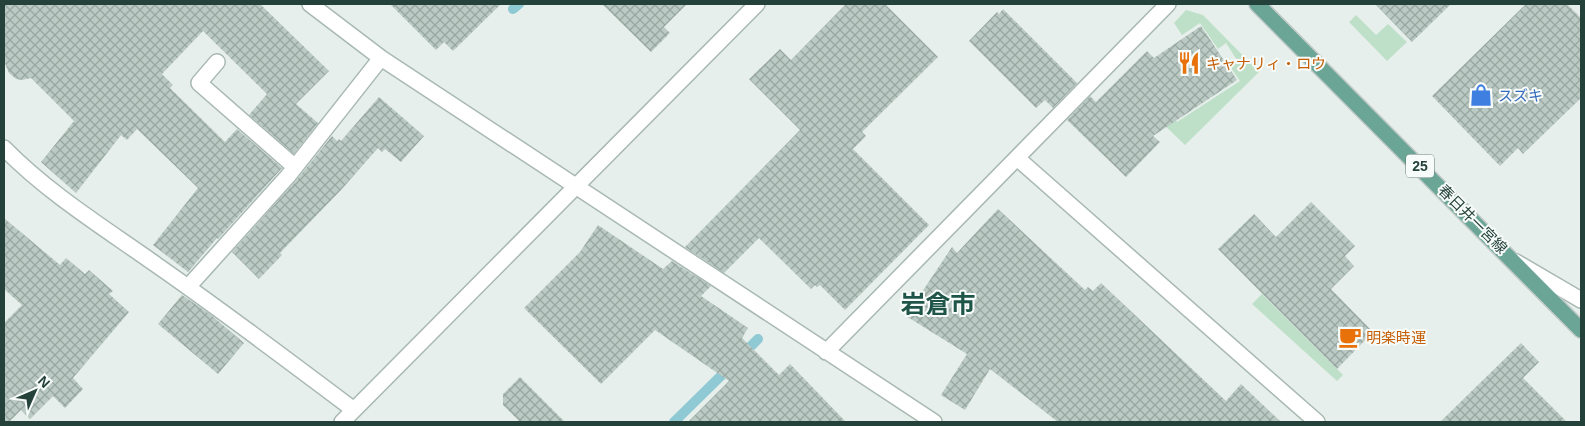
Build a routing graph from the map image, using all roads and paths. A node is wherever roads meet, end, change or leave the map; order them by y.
1 (757, 4) edge
2 (1168, 4) edge
3 (1257, 4) edge
4 (319, 6) edge
5 (381, 58) junction
6 (217, 62) dead end
7 (4, 148) edge
8 (1017, 158) junction
9 (295, 167) junction
10 (575, 187) junction
11 (1513, 260) junction
12 (188, 287) junction
13 (1581, 300) edge
14 (1581, 330) edge
15 (826, 352) junction
16 (354, 410) junction
17 (342, 422) edge
18 (934, 422) edge
19 (1316, 422) edge

1 - 10 street
2 - 8 street
3 - 11 main road, 春日井一宮線 / 25
4 - 5 street
5 - 9 street
5 - 10 street
6 - 9 street
7 - 12 street
8 - 15 street
8 - 19 street
9 - 12 street
10 - 15 street
10 - 16 street
11 - 13 street
11 - 14 main road, 春日井一宮線 / 25
12 - 16 street
15 - 18 street
16 - 17 street

